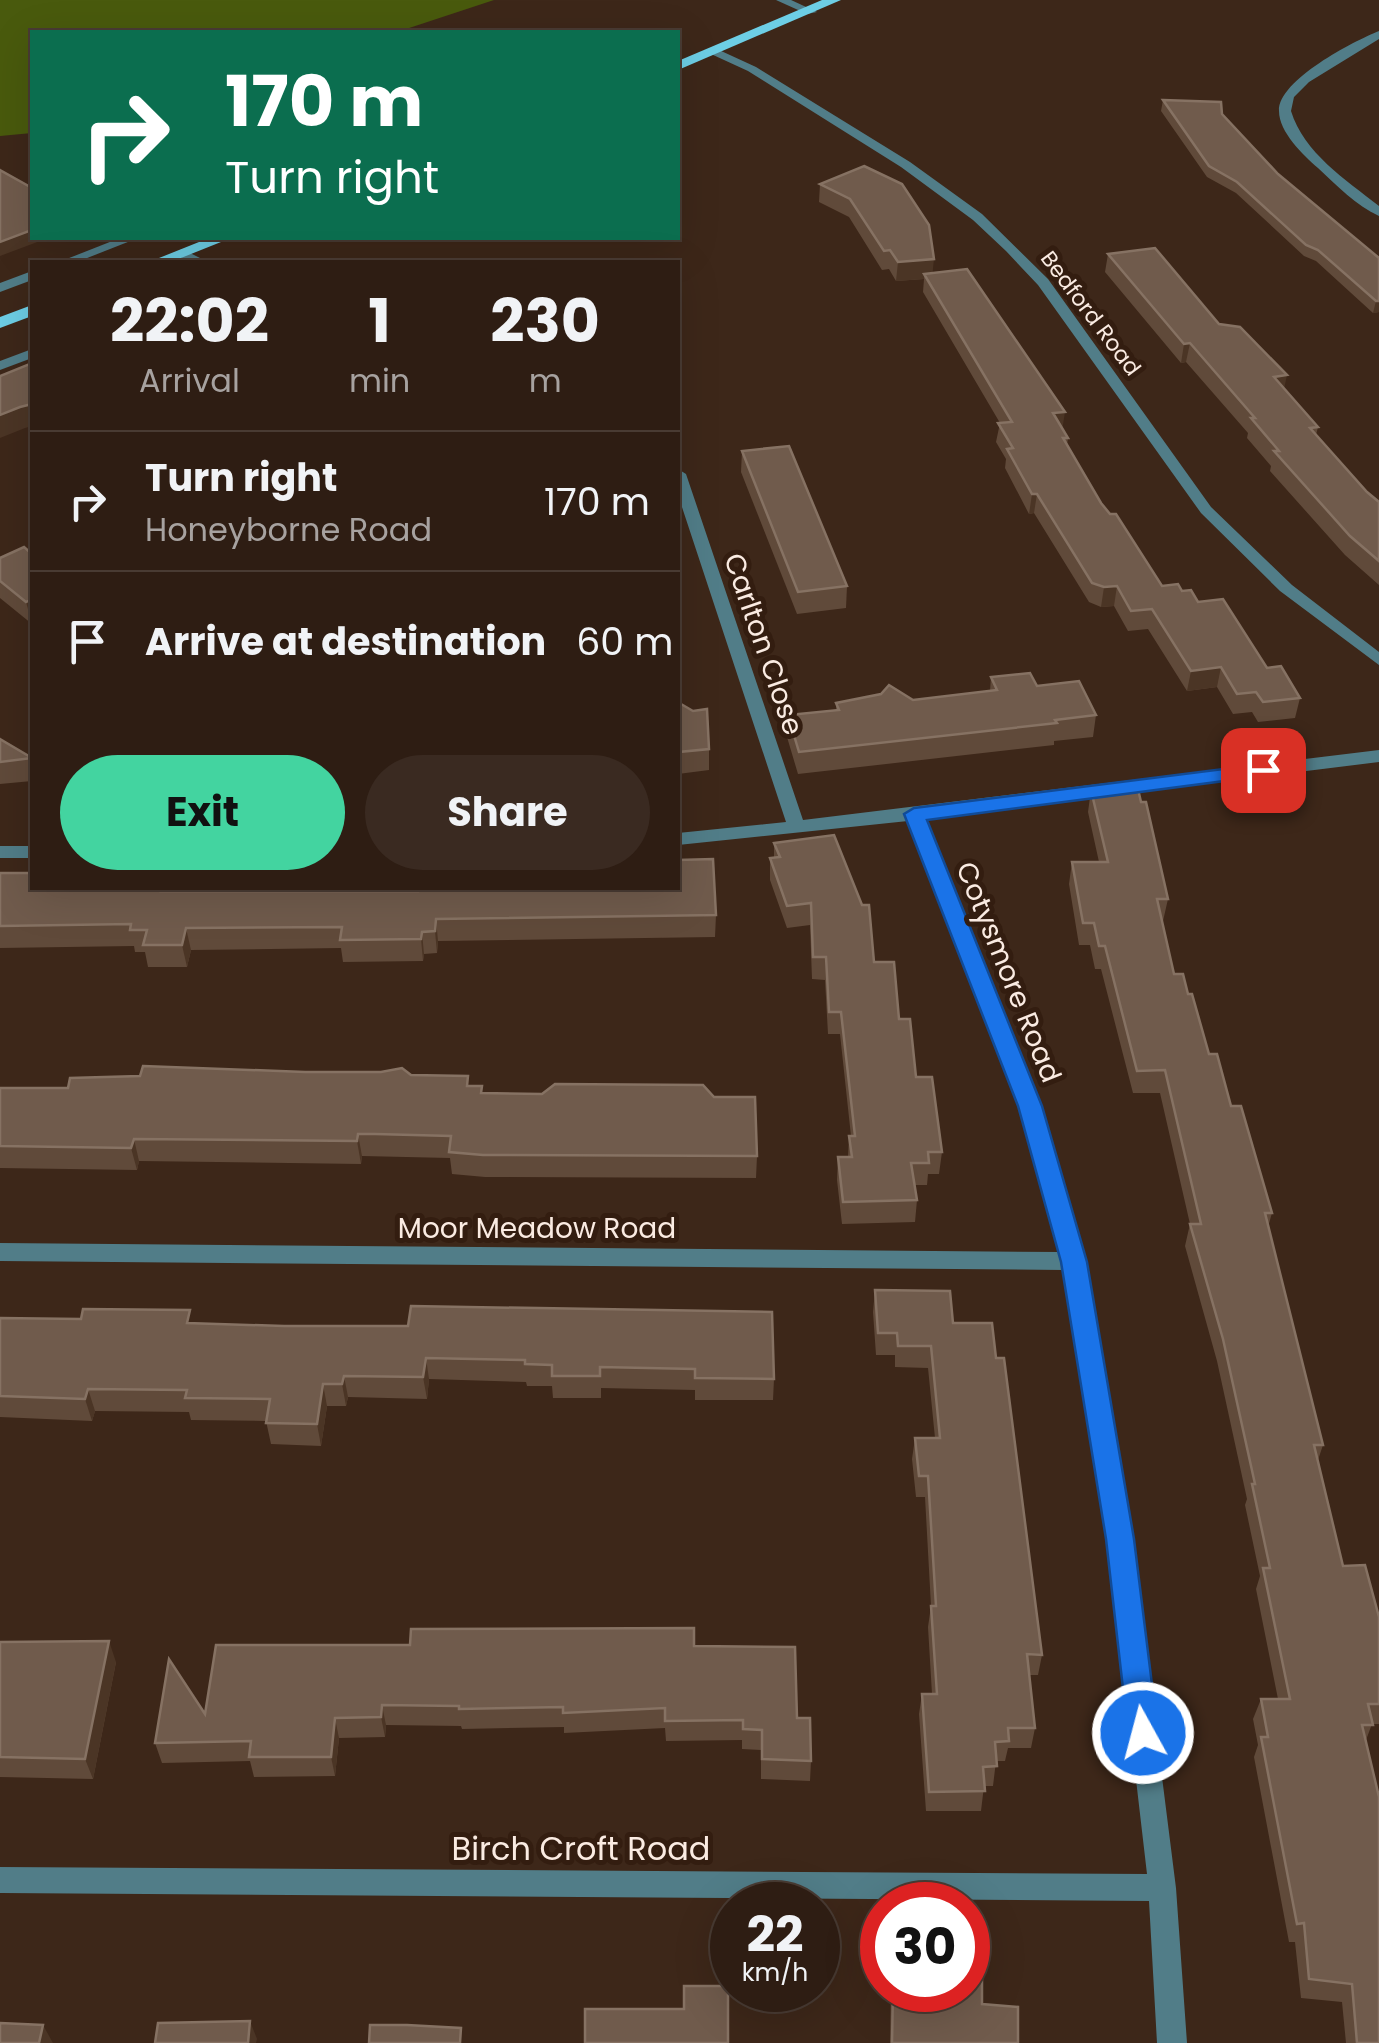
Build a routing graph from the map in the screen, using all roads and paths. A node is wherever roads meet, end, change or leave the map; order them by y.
1 (781, 0) edge
2 (834, 0) edge
3 (811, 12) junction
4 (1379, 34) edge
5 (715, 52) junction
6 (680, 65) edge
7 (1379, 212) edge
8 (126, 240) edge
9 (220, 240) edge
10 (189, 258) edge
11 (71, 260) edge
12 (30, 276) edge
13 (0, 288) edge
14 (30, 311) edge
15 (0, 323) edge
16 (30, 354) edge
17 (0, 366) edge
18 (680, 482) edge
19 (1379, 660) edge
20 (1379, 756) edge
21 (914, 814) junction
22 (798, 828) junction
23 (680, 840) edge
24 (0, 852) edge
25 (30, 852) edge
26 (0, 1252) edge
27 (1074, 1262) junction
28 (0, 1880) edge
29 (1162, 1888) junction
30 (1172, 2043) edge

1 - 3 street
2 - 3 main road
3 - 5 main road
4 - 7 street
5 - 6 main road
5 - 19 street, Bedford Road
8 - 11 street
9 - 10 main road
12 - 13 street
14 - 15 main road
16 - 17 street
18 - 22 street, Carlton Close
20 - 21 street
21 - 22 street
21 - 27 street, Cotysmore Road
22 - 23 street
24 - 25 street
26 - 27 street, Moor Meadow Road
27 - 29 street, Cotysmore Road
28 - 29 street, Birch Croft Road
29 - 30 street, Cotysmore Road

